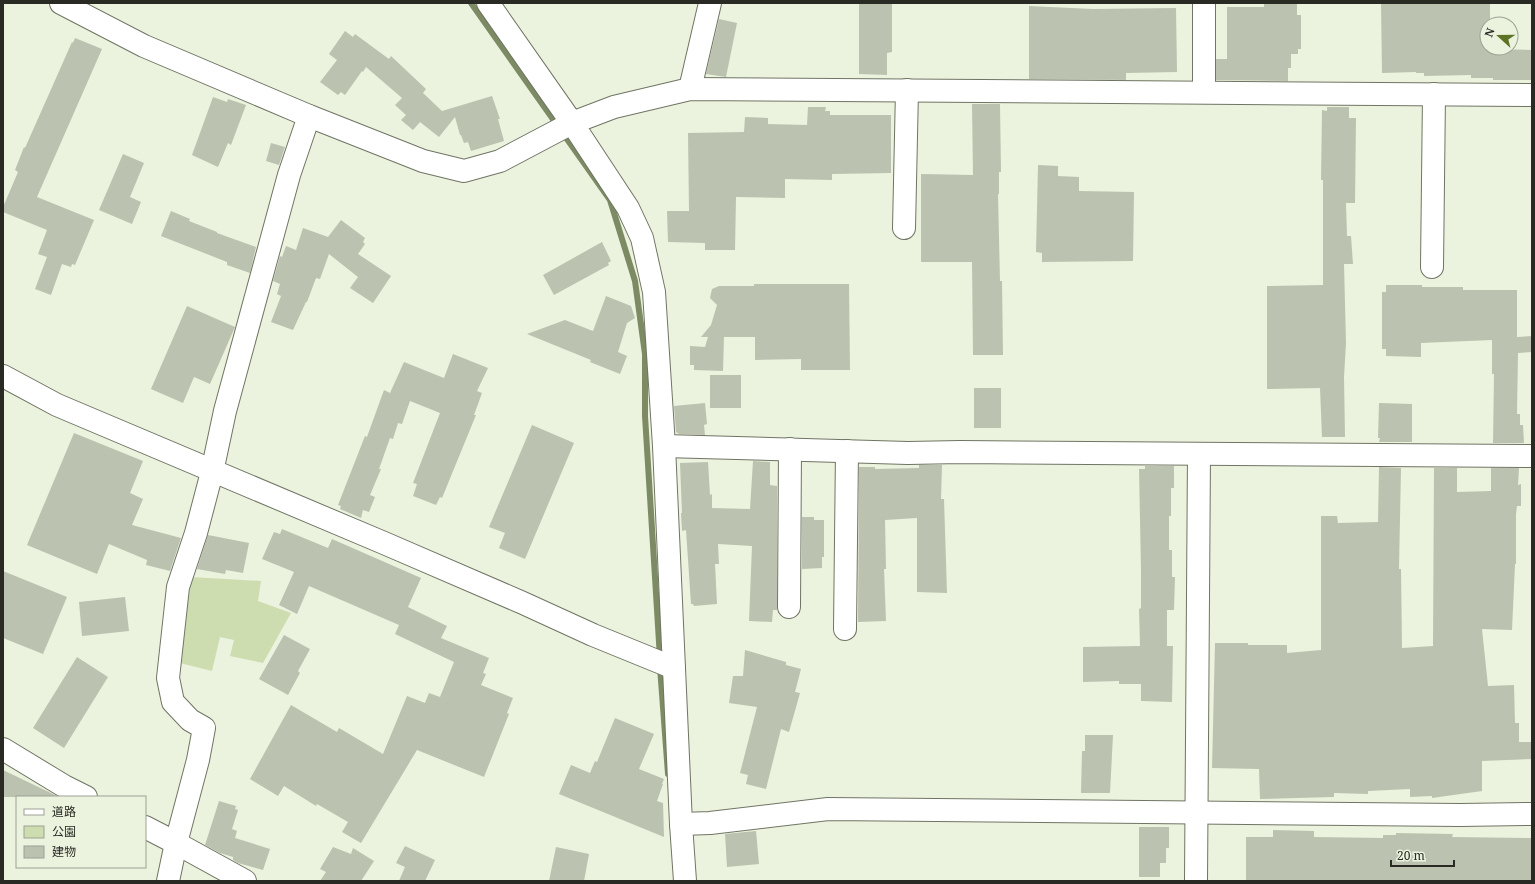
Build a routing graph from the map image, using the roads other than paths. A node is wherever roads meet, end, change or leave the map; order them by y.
1 (61, 3) edge
2 (488, 3) edge
3 (508, 3) edge
4 (710, 3) edge
5 (1204, 3) edge
6 (504, 26) junction
7 (690, 88) junction
8 (907, 90) junction
9 (1204, 92) junction
10 (1434, 94) junction
11 (1532, 95) edge
12 (309, 116) junction
13 (572, 123) junction
14 (904, 228) dead end
15 (1432, 267) dead end
16 (3, 376) edge
17 (664, 446) junction
18 (790, 449) junction
19 (847, 451) junction
20 (1199, 454) junction
21 (1532, 456) edge
22 (212, 472) junction
23 (789, 607) dead end
24 (845, 629) dead end
25 (674, 668) junction
26 (3, 750) edge
27 (84, 796) edge
28 (1196, 813) junction
29 (1532, 814) edge
30 (681, 824) junction
31 (146, 827) edge
32 (176, 842) junction
33 (168, 881) edge
34 (245, 881) edge
35 (685, 881) edge
36 (1196, 881) edge

1 - 12 street
2 - 6 street
3 - 6 street
4 - 7 street
5 - 9 street
6 - 13 street
7 - 8 street
7 - 13 street
8 - 9 street
8 - 14 street
9 - 10 street
10 - 11 street
10 - 15 street
12 - 13 street
12 - 22 street
13 - 17 street
16 - 22 street
17 - 18 street
17 - 25 street
18 - 19 street
18 - 23 street
19 - 20 street
19 - 24 street
20 - 21 street
20 - 28 street
22 - 25 street
22 - 32 street
25 - 30 street
26 - 27 street
28 - 29 street
28 - 30 street
28 - 36 street
30 - 35 street
31 - 32 street
32 - 33 street
32 - 34 street

